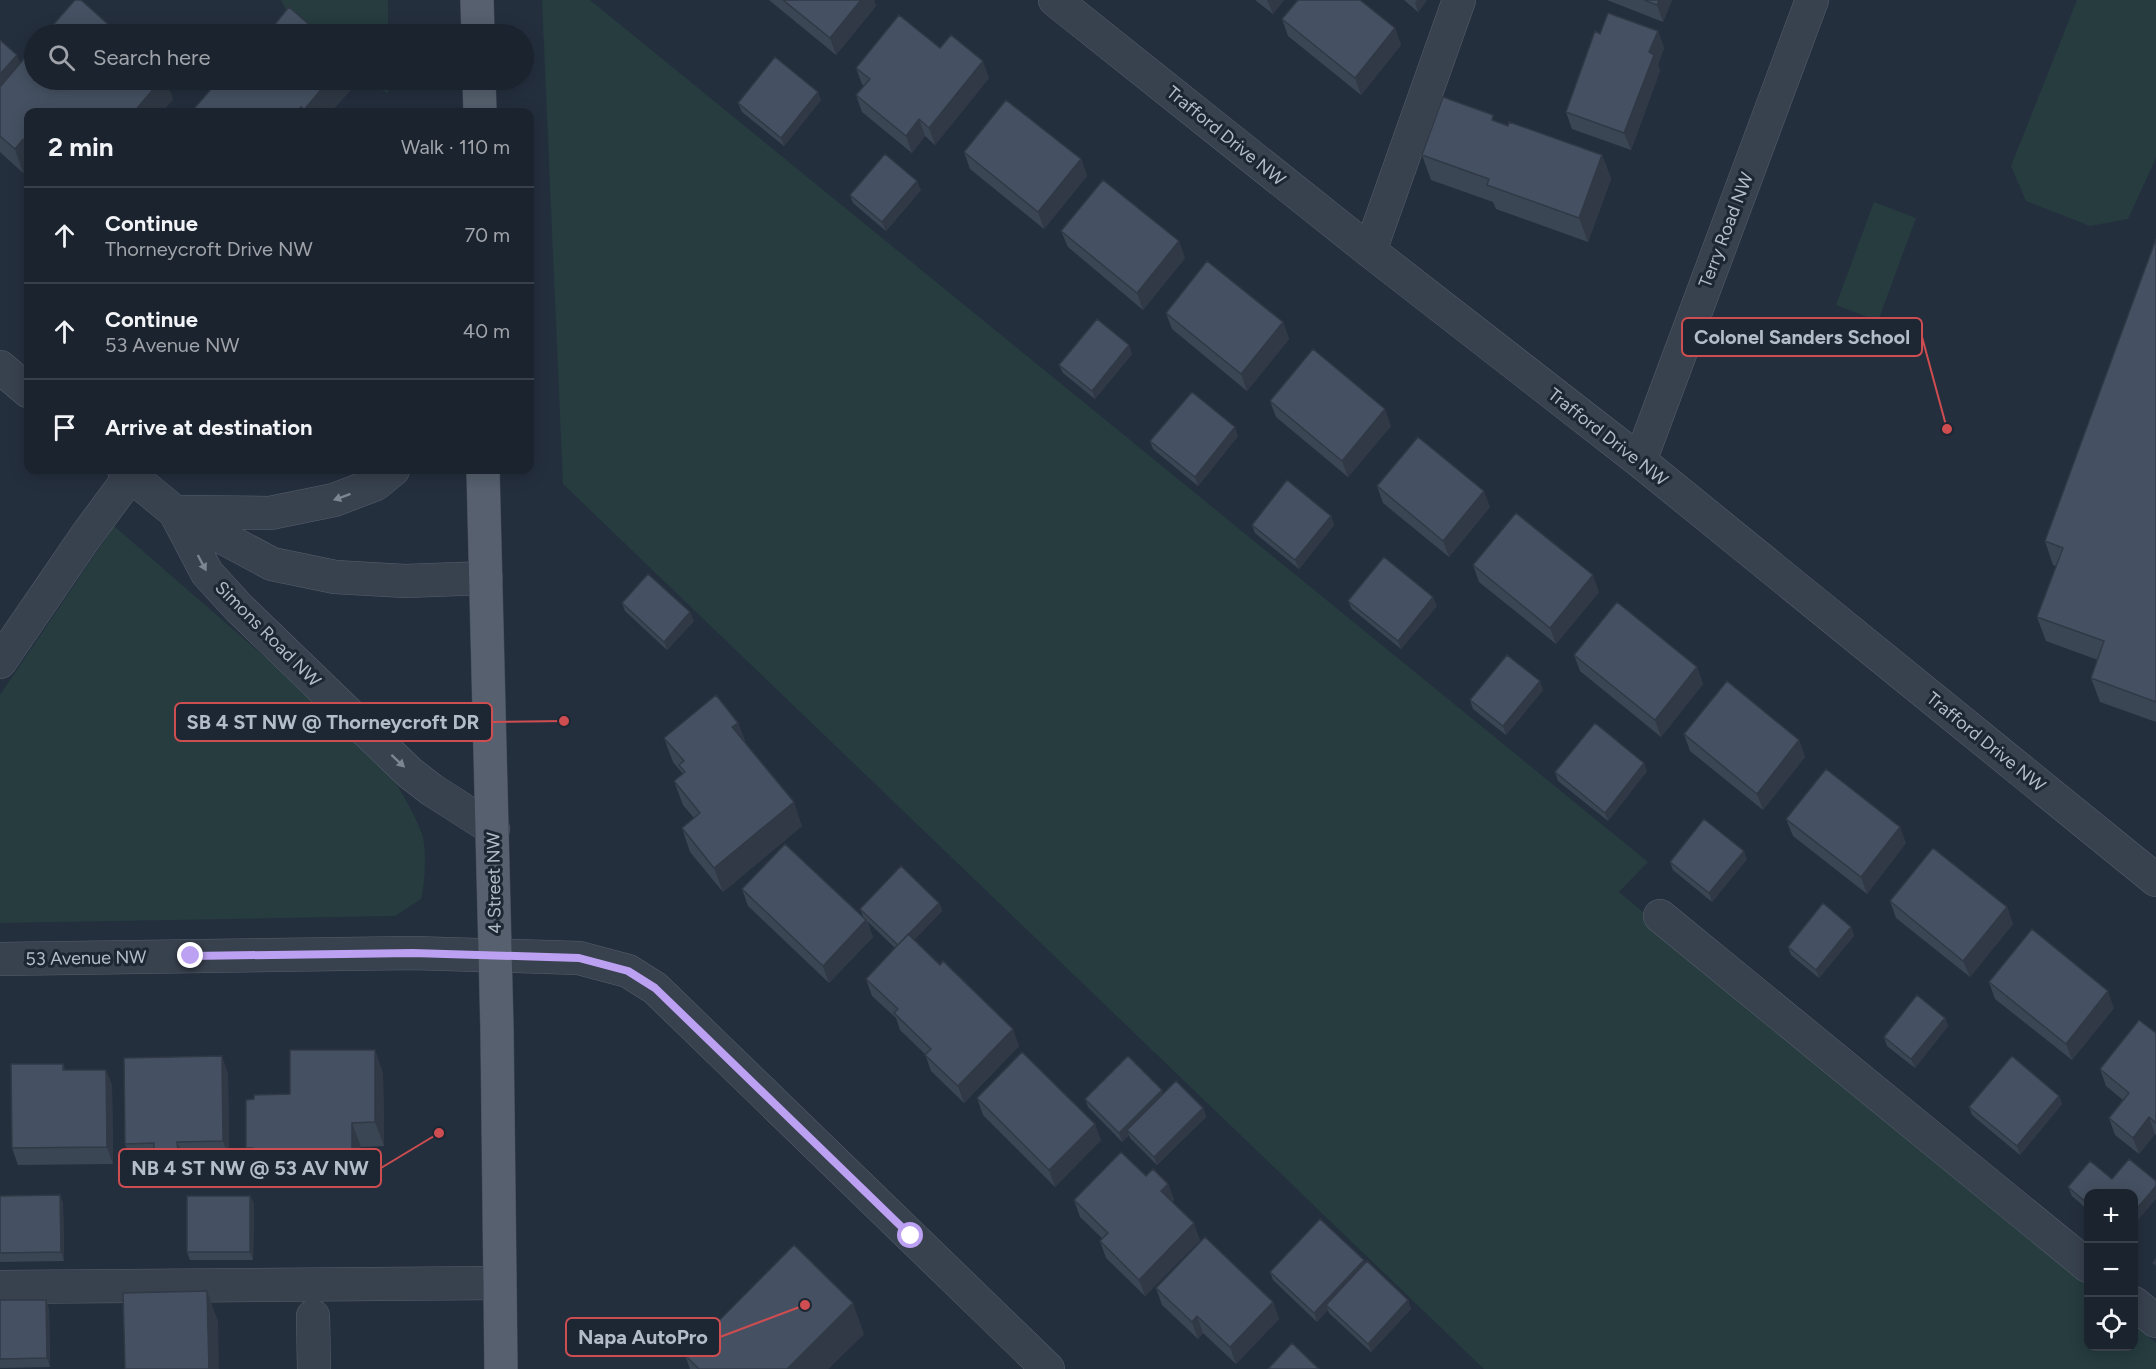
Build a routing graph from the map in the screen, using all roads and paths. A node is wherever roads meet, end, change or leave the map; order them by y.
1 (477, 0) edge
2 (1055, 0) edge
3 (1459, 0) edge
4 (1812, 0) edge
5 (478, 24) edge
6 (479, 90) edge
7 (480, 108) edge
8 (1370, 251) junction
9 (0, 368) edge
10 (24, 388) edge
11 (1640, 461) junction
12 (126, 474) edge
13 (129, 474) edge
14 (388, 474) edge
15 (483, 474) edge
16 (175, 512) junction
17 (486, 578) junction
18 (0, 662) edge
19 (493, 829) junction
20 (2156, 880) edge
21 (1660, 916) dead end
22 (495, 955) junction
23 (0, 959) edge
24 (2084, 1263) edge
25 (500, 1283) junction
26 (0, 1287) edge
27 (2138, 1307) edge
28 (313, 1316) dead end
29 (2156, 1321) edge
30 (314, 1369) edge
31 (501, 1369) edge
32 (1048, 1369) edge

1 - 5 main road
2 - 8 street, Trafford Drive NW
3 - 8 street
4 - 11 street, Terry Road NW
6 - 7 main road
8 - 11 street, Trafford Drive NW
9 - 10 street
11 - 20 street, Trafford Drive NW
12 - 18 street
13 - 16 street, Simons Road NW
14 -> 16 street
15 - 17 main road, 4 Street NW
16 - 17 street, Simons Road NW
16 -> 19 street, Simons Road NW
17 - 19 main road, 4 Street NW
19 - 22 main road, 4 Street NW
21 - 24 street
22 - 23 street, 53 Avenue NW
22 - 25 main road, 4 Street NW
22 - 32 street, 53 Avenue NW
25 - 26 street
25 - 31 main road, 4 Street NW
27 - 29 street
28 - 30 street

